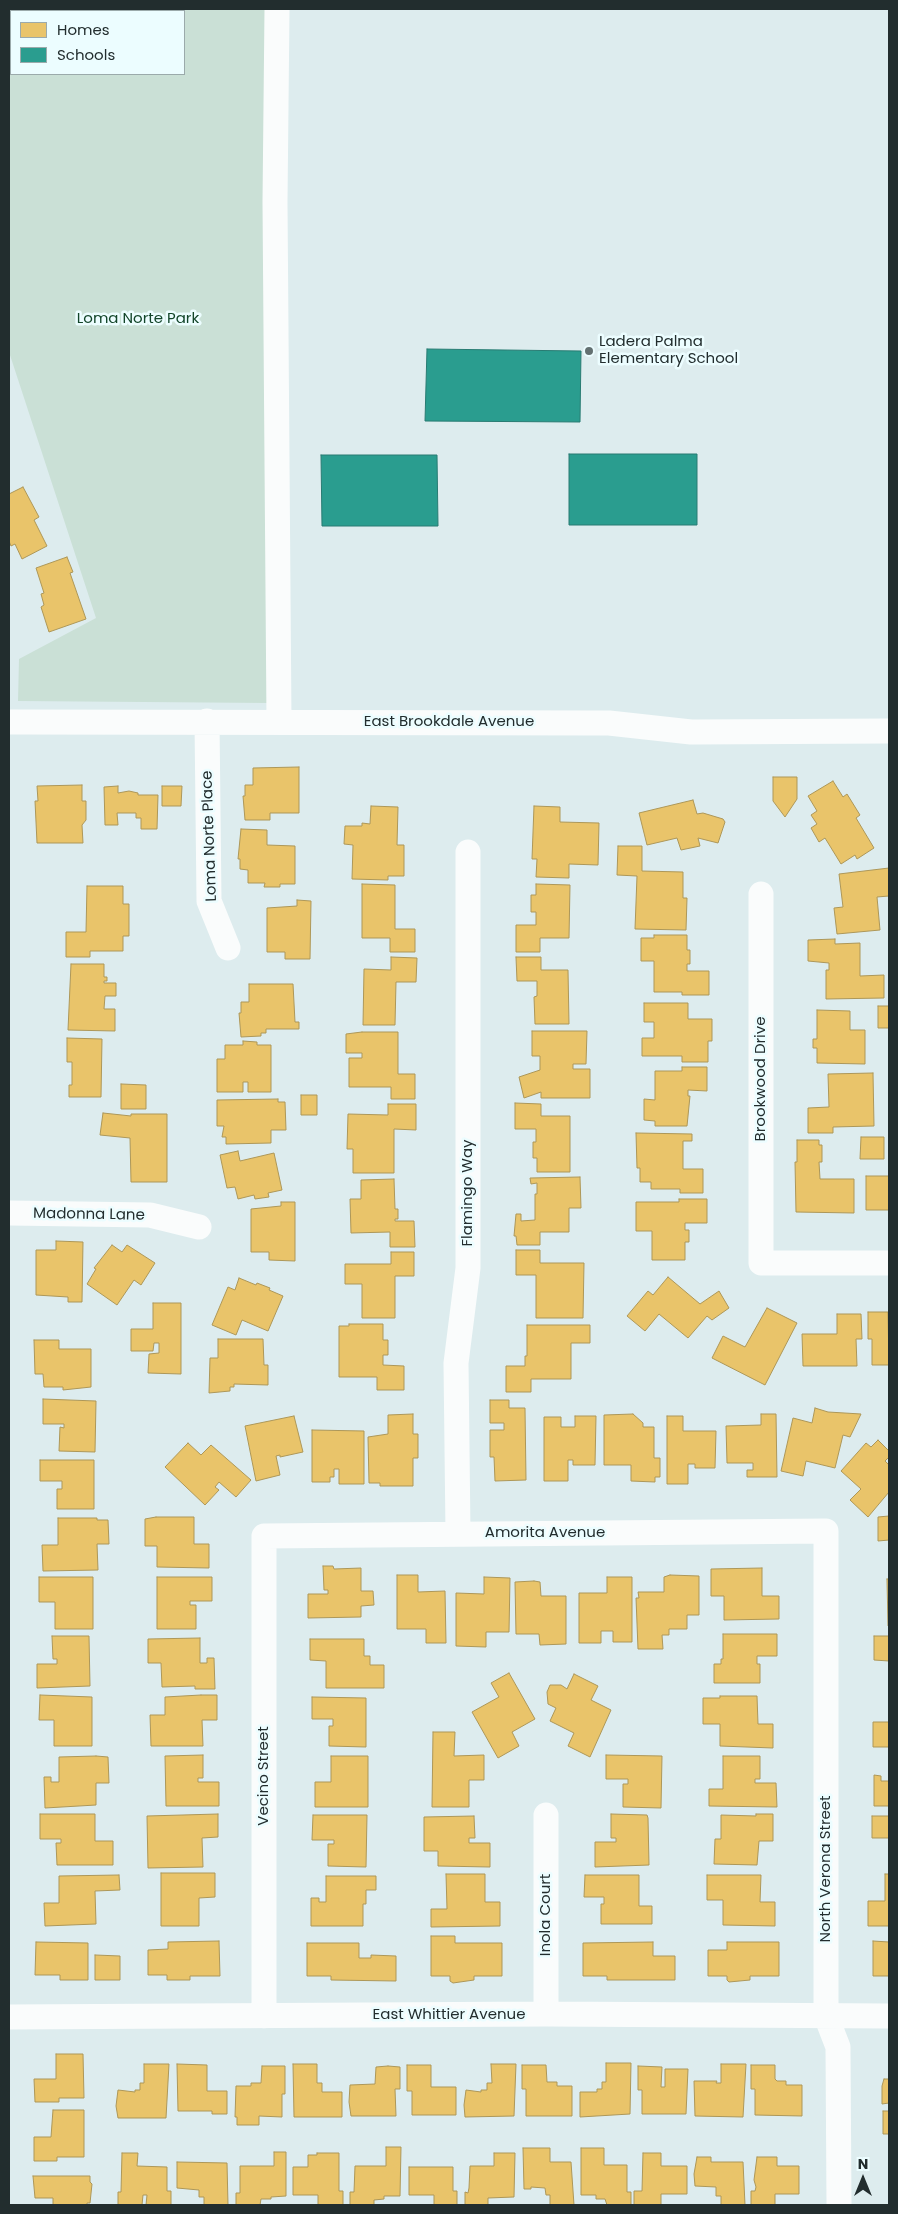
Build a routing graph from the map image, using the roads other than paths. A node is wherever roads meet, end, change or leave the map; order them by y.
1 (277, 9) edge
2 (207, 721) junction
3 (279, 721) junction
4 (9, 722) edge
5 (889, 731) edge
6 (468, 852) dead end
7 (761, 894) dead end
8 (228, 948) dead end
9 (9, 1213) edge
10 (199, 1227) dead end
11 (889, 1263) edge
12 (826, 1531) joint
13 (458, 1533) junction
14 (264, 1536) joint
15 (546, 1815) dead end
16 (546, 2014) junction
17 (264, 2016) junction
18 (826, 2016) junction
19 (889, 2016) edge
20 (9, 2017) edge
21 (839, 2205) edge

1 - 3 street
2 - 3 street, East Brookdale Avenue
2 - 4 street, East Brookdale Avenue
2 - 8 street, Loma Norte Place
3 - 5 street, East Brookdale Avenue
6 - 13 street, Flamingo Way
7 - 11 street, Brookwood Drive
9 - 10 street, Madonna Lane
12 - 13 street, Amorita Avenue
12 - 18 street, North Verona Street
13 - 14 street, Amorita Avenue
14 - 17 street, Vecino Street
15 - 16 street, Inola Court
16 - 17 street, East Whittier Avenue
16 - 18 street, East Whittier Avenue
17 - 20 street, East Whittier Avenue
18 - 19 street, East Whittier Avenue
18 - 21 street, North Verona Street

